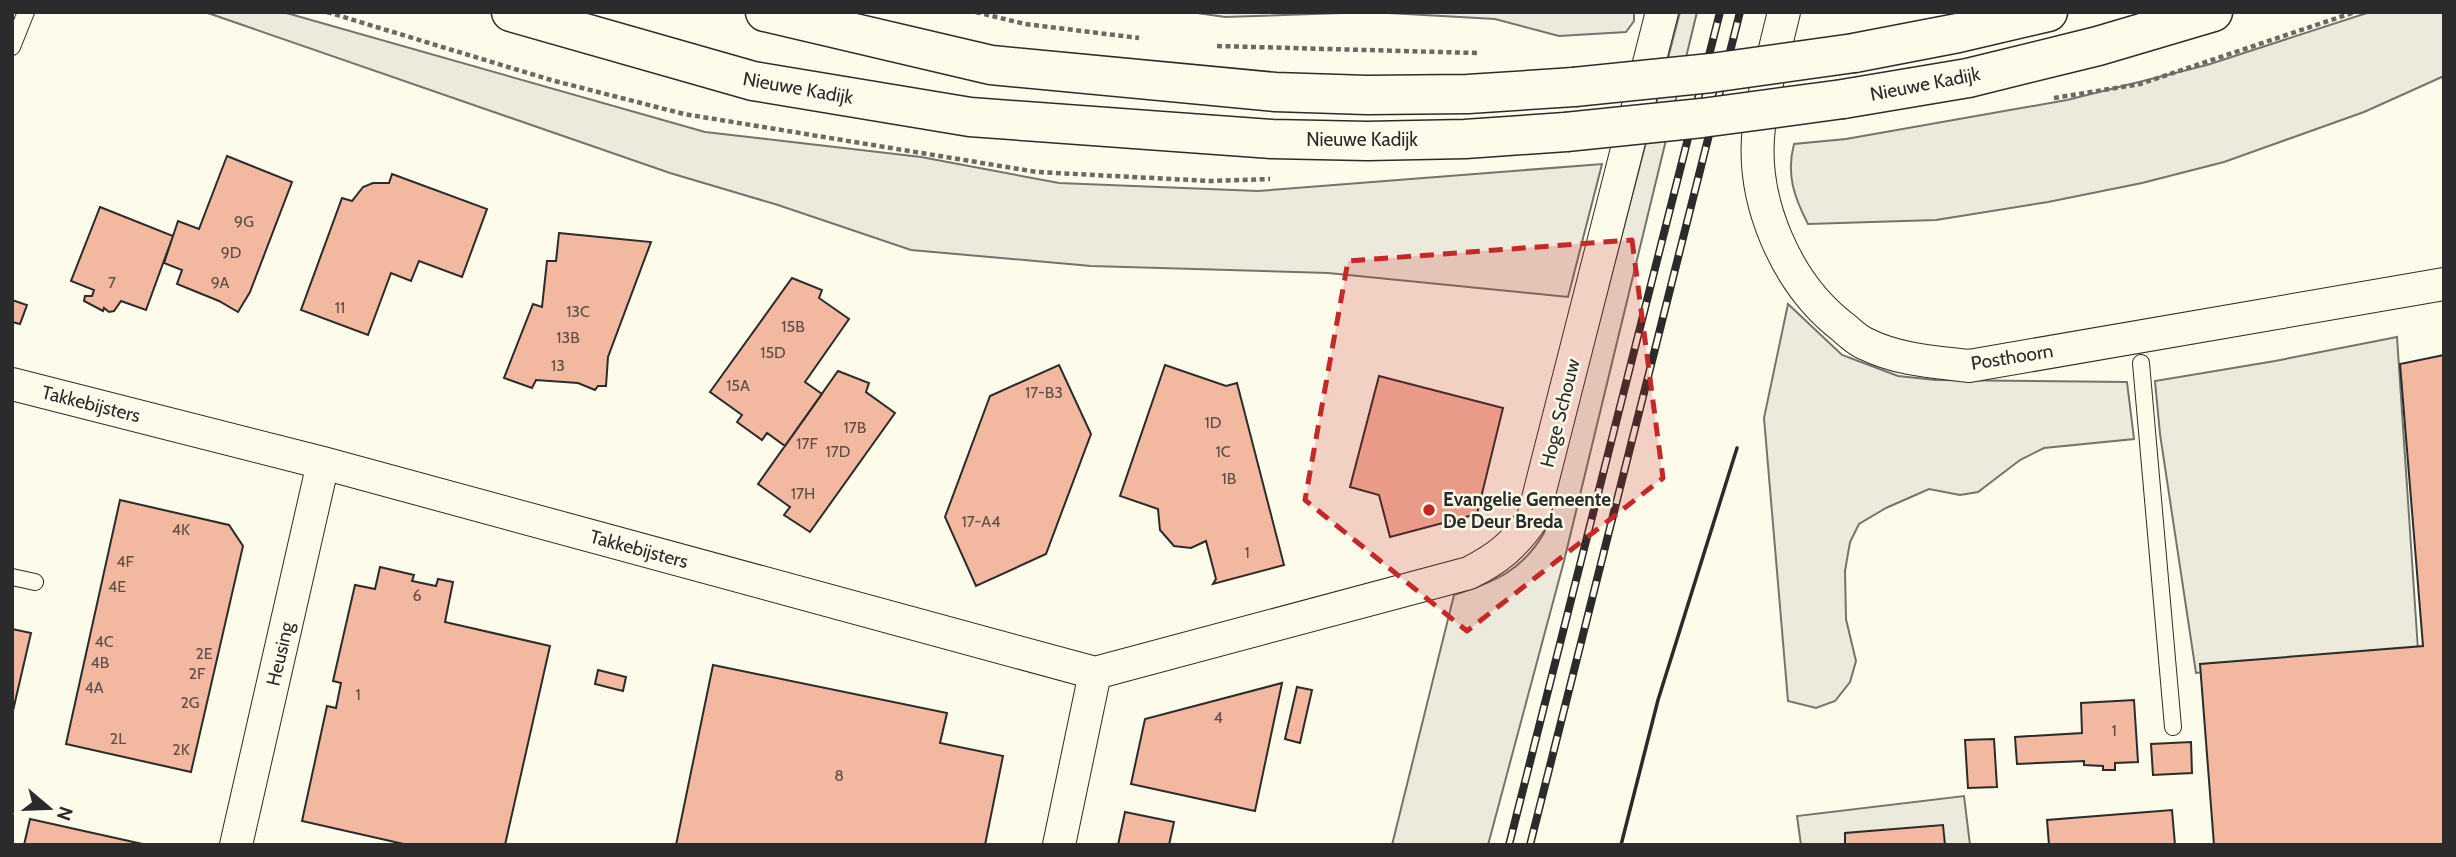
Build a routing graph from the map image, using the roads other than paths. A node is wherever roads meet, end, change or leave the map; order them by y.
1 (26, 12) edge
2 (511, 12) edge
3 (765, 12) edge
4 (1662, 12) edge
5 (1784, 12) edge
6 (2048, 12) edge
7 (2213, 12) edge
8 (12, 47) edge
9 (2444, 284) edge
10 (2141, 363) dead end
11 (12, 384) edge
12 (323, 463) junction
13 (12, 577) edge
14 (35, 582) dead end
15 (1095, 673) junction
16 (2173, 727) dead end
17 (236, 845) edge
18 (1059, 845) edge

1 - 8 lane
2 - 7 main road, Nieuwe Kadijk, bridge
3 - 6 main road, bridge
4 - 15 street, Hoge Schouw
5 - 9 street, Posthoorn
10 - 16 lane
11 - 12 street, Takkebijsters
12 - 15 street, Takkebijsters
12 - 17 street, Heusing
13 - 14 lane
15 - 18 street

